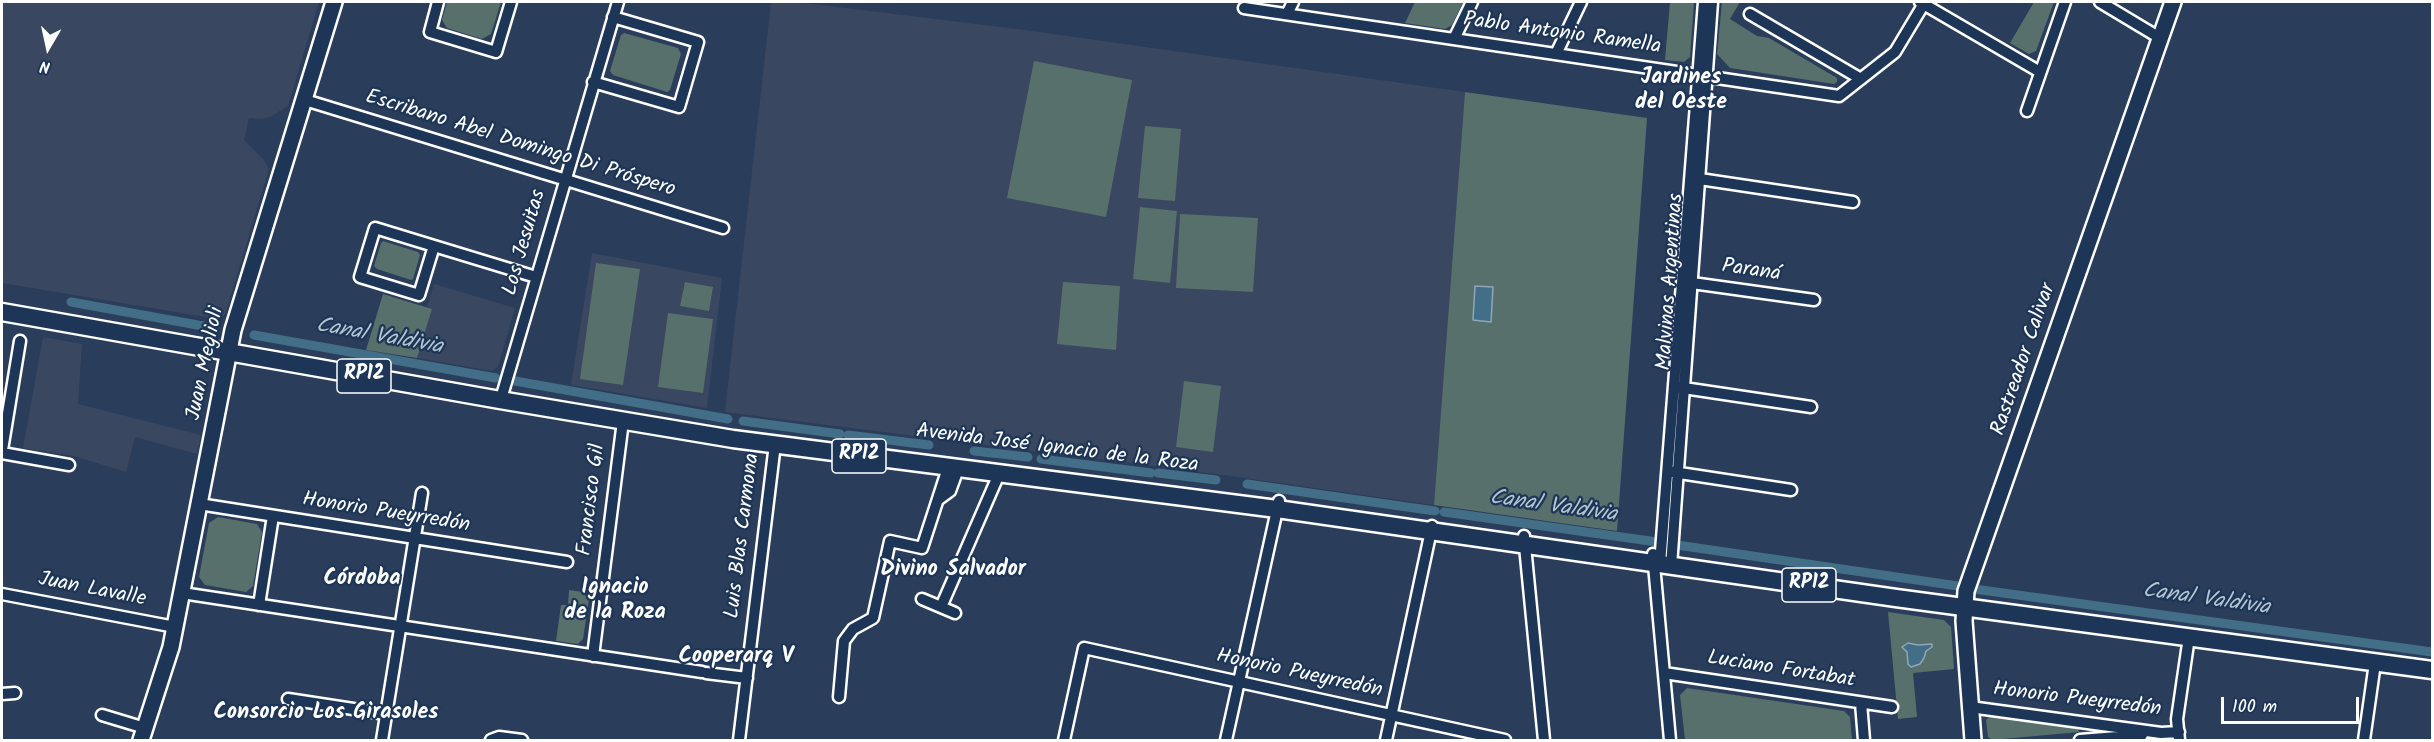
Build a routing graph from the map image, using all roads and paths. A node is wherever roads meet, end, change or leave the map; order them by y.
1 (334, 2) edge
2 (438, 2) edge
3 (511, 2) edge
4 (618, 2) edge
5 (1293, 2) edge
6 (1472, 2) edge
7 (1581, 2) edge
8 (1704, 2) edge
9 (1712, 2) edge
10 (1923, 2) edge
11 (2065, 2) edge
12 (2100, 2) edge
13 (2173, 2) edge
14 (1244, 8) dead end
15 (1287, 14) junction
16 (1750, 14) dead end
17 (613, 17) junction
18 (2160, 38) junction
19 (1454, 39) junction
20 (1556, 54) junction
21 (2040, 72) junction
22 (1702, 76) junction
23 (1861, 79) junction
24 (594, 82) junction
25 (305, 100) junction
26 (2027, 111) dead end
27 (564, 179) junction
28 (1695, 179) junction
29 (1853, 202) dead end
30 (723, 228) dead end
31 (434, 246) junction
32 (536, 277) junction
33 (1687, 282) junction
34 (1814, 300) dead end
35 (2, 302) edge
36 (2, 312) edge
37 (20, 341) dead end
38 (230, 348) junction
39 (1679, 387) junction
40 (503, 392) junction
41 (1810, 407) dead end
42 (623, 421) junction
43 (775, 444) junction
44 (2, 451) edge
45 (69, 465) dead end
46 (953, 468) junction
47 (1672, 472) junction
48 (999, 474) junction
49 (1791, 490) dead end
50 (422, 493) dead end
51 (199, 504) junction
52 (1278, 505) junction
53 (273, 516) junction
54 (1432, 528) junction
55 (415, 538) junction
56 (1525, 541) junction
57 (1664, 553) junction
58 (567, 562) dead end
59 (182, 593) junction
60 (2, 594) edge
61 (922, 599) dead end
62 (259, 605) junction
63 (1965, 605) junction
64 (941, 607) junction
65 (955, 613) dead end
66 (175, 627) junction
67 (400, 627) junction
68 (2189, 637) junction
69 (593, 656) junction
70 (2375, 663) junction
71 (2433, 670) edge
72 (1664, 673) junction
73 (747, 678) junction
74 (1239, 682) junction
75 (15, 693) dead end
76 (2, 694) edge
77 (839, 697) dead end
78 (288, 699) dead end
79 (1861, 703) junction
80 (1892, 707) dead end
81 (1970, 707) junction
82 (387, 714) junction
83 (102, 715) dead end
84 (1391, 716) junction
85 (2090, 723) junction
86 (2161, 733) junction
87 (143, 735) edge
88 (2179, 736) edge
89 (2088, 740) edge
90 (382, 741) edge
91 (491, 741) edge
92 (522, 741) edge
93 (739, 741) edge
94 (1064, 741) edge
95 (1226, 741) edge
96 (1386, 741) edge
97 (1505, 741) edge
98 (1544, 741) edge
99 (1670, 741) edge
100 (1864, 741) edge
101 (1973, 741) edge
102 (2364, 741) edge

1 - 25 main road, Juan Meglioli
2 - 3 street
4 - 17 street, Los Jesuitas
5 - 15 street
6 - 19 street
7 - 20 street
8 - 22 street, Malvinas Argentinas
9 - 22 street, Malvinas Argentinas
10 - 21 street
10 - 23 street
11 - 21 street
12 - 18 street
13 - 18 main road, Rastreador Calivar
14 - 15 street, Pablo Antonio Ramella
15 - 19 street, Pablo Antonio Ramella
16 - 23 street
17 - 24 street, Los Jesuitas
17 - 24 street
18 - 63 main road, Rastreador Calivar
19 - 20 street, Pablo Antonio Ramella
20 - 22 street, Pablo Antonio Ramella
21 - 26 street
22 - 23 street, Pablo Antonio Ramella
22 - 28 street, Malvinas Argentinas
24 - 27 street, Los Jesuitas
25 - 27 street, Escribano Abel Domingo Di Próspero
25 - 38 main road, Juan Meglioli
27 - 30 street, Escribano Abel Domingo Di Próspero
27 - 32 street, Los Jesuitas
28 - 29 street
28 - 33 street, Malvinas Argentinas
31 - 31 street
31 - 32 street
32 - 40 street, Los Jesuitas
33 - 34 street, Paraná
33 - 39 street, Malvinas Argentinas
35 - 38 main road, Avenida José Ignacio de la Roza / RP12
36 - 38 main road, Avenida José Ignacio de la Roza / RP12
37 - 44 street
38 - 40 main road, Avenida José Ignacio de la Roza / RP12
38 - 42 main road, Avenida José Ignacio de la Roza / RP12
38 - 51 main road, Juan Meglioli
39 - 41 street
39 - 47 street, Malvinas Argentinas
40 - 52 main road, Avenida José Ignacio de la Roza / RP12
42 - 43 main road, Avenida José Ignacio de la Roza / RP12
42 - 69 street, Francisco Gil
43 - 46 main road, Avenida José Ignacio de la Roza / RP12
43 - 73 street, Luis Blas Carmona
44 - 45 street
46 - 48 main road, Avenida José Ignacio de la Roza / RP12
46 - 77 street
47 - 49 street
47 - 57 street, Malvinas Argentinas
48 - 52 main road, Avenida José Ignacio de la Roza / RP12
48 - 64 street
50 - 55 street
51 - 53 street, Honorio Pueyrredón
51 - 59 main road, Juan Meglioli
52 - 54 main road, Avenida José Ignacio de la Roza / RP12
52 - 74 street
53 - 55 street, Honorio Pueyrredón
53 - 62 street
54 - 56 main road, Avenida José Ignacio de la Roza / RP12
54 - 84 street
55 - 58 street, Honorio Pueyrredón
55 - 67 street
56 - 57 main road, Avenida José Ignacio de la Roza / RP12
56 - 98 street
57 - 63 main road, Avenida José Ignacio de la Roza / RP12
57 - 72 street, Malvinas Argentinas
59 - 62 street
59 - 66 main road, Juan Meglioli
60 - 66 street, Juan Lavalle
61 - 64 street
62 - 67 street
63 - 68 main road, Avenida José Ignacio de la Roza / RP12
63 - 81 main road, Rastreador Calivar
64 - 65 street
66 - 87 main road, Juan Meglioli
67 - 69 street
67 - 82 street
68 - 70 main road, Avenida José Ignacio de la Roza / RP12
68 - 88 street
69 - 73 street
70 - 71 main road, Avenida José Ignacio de la Roza / RP12
70 - 102 street
72 - 79 street, Luciano Fortabat
72 - 99 street, Malvinas Argentinas
73 - 93 street, Luis Blas Carmona
74 - 84 street, Honorio Pueyrredón
74 - 94 street, Honorio Pueyrredón
74 - 95 street
75 - 76 street
78 - 82 street
79 - 80 street, Luciano Fortabat
79 - 100 street
81 - 85 street, Honorio Pueyrredón
81 - 101 main road, Rastreador Calivar
82 - 90 street
83 - 87 street
84 - 96 street
84 - 97 street, Honorio Pueyrredón
85 - 86 street, Honorio Pueyrredón
85 - 89 street
86 - 88 street, Honorio Pueyrredón
86 - 89 street
91 - 92 street

